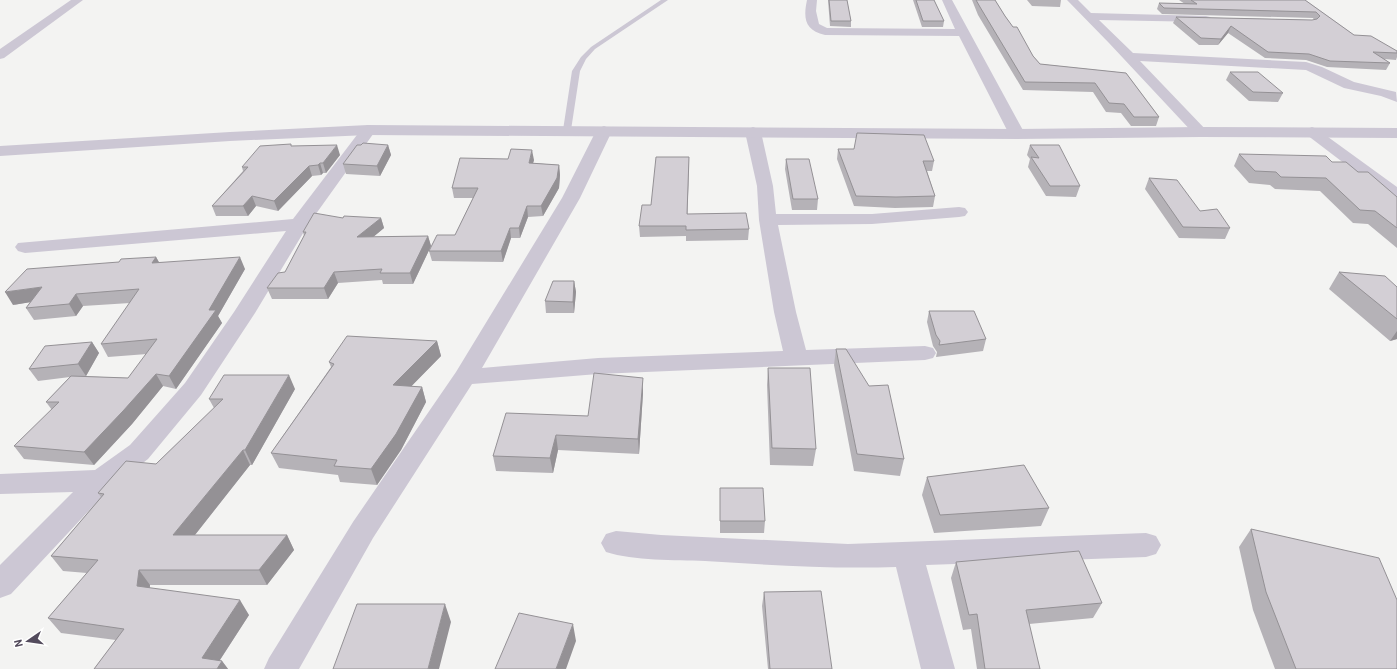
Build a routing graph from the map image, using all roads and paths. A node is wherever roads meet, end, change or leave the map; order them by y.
1 (78, 0) edge
2 (665, 0) edge
3 (812, 0) edge
4 (947, 0) edge
5 (1072, 0) edge
6 (1089, 16) junction
7 (1217, 19) edge
8 (963, 33) junction
9 (0, 55) edge
10 (1129, 57) junction
11 (1397, 98) edge
12 (368, 130) junction
13 (567, 130) junction
14 (604, 130) junction
15 (753, 132) junction
16 (1200, 132) junction
17 (1312, 132) junction
18 (1397, 133) edge
19 (1017, 134) junction
20 (0, 151) edge
21 (1397, 195) edge
22 (959, 212) dead end
23 (768, 220) junction
24 (299, 224) junction
25 (25, 247) dead end
26 (925, 353) dead end
27 (796, 358) junction
28 (465, 377) junction
29 (102, 480) junction
30 (0, 484) edge
31 (616, 543) dead end
32 (1146, 545) dead end
33 (908, 554) junction
34 (0, 585) edge
35 (281, 669) edge
36 (938, 669) edge

1 - 9 street
2 - 13 lane
3 - 8 street
4 - 8 street
5 - 6 street
6 - 7 street
6 - 10 street
8 - 19 street
10 - 11 street
10 - 16 street
12 - 13 street
12 - 20 street
12 - 24 street
13 - 14 street
14 - 15 street
14 - 28 street
15 - 19 street
15 - 23 street
16 - 17 street
16 - 19 street
17 - 18 street
17 - 21 street
22 - 23 street
23 - 27 street
24 - 25 street
24 - 29 street
26 - 27 street
27 - 28 street
28 - 35 street
29 - 30 street
29 - 34 street
31 - 33 street
32 - 33 street
33 - 36 street

